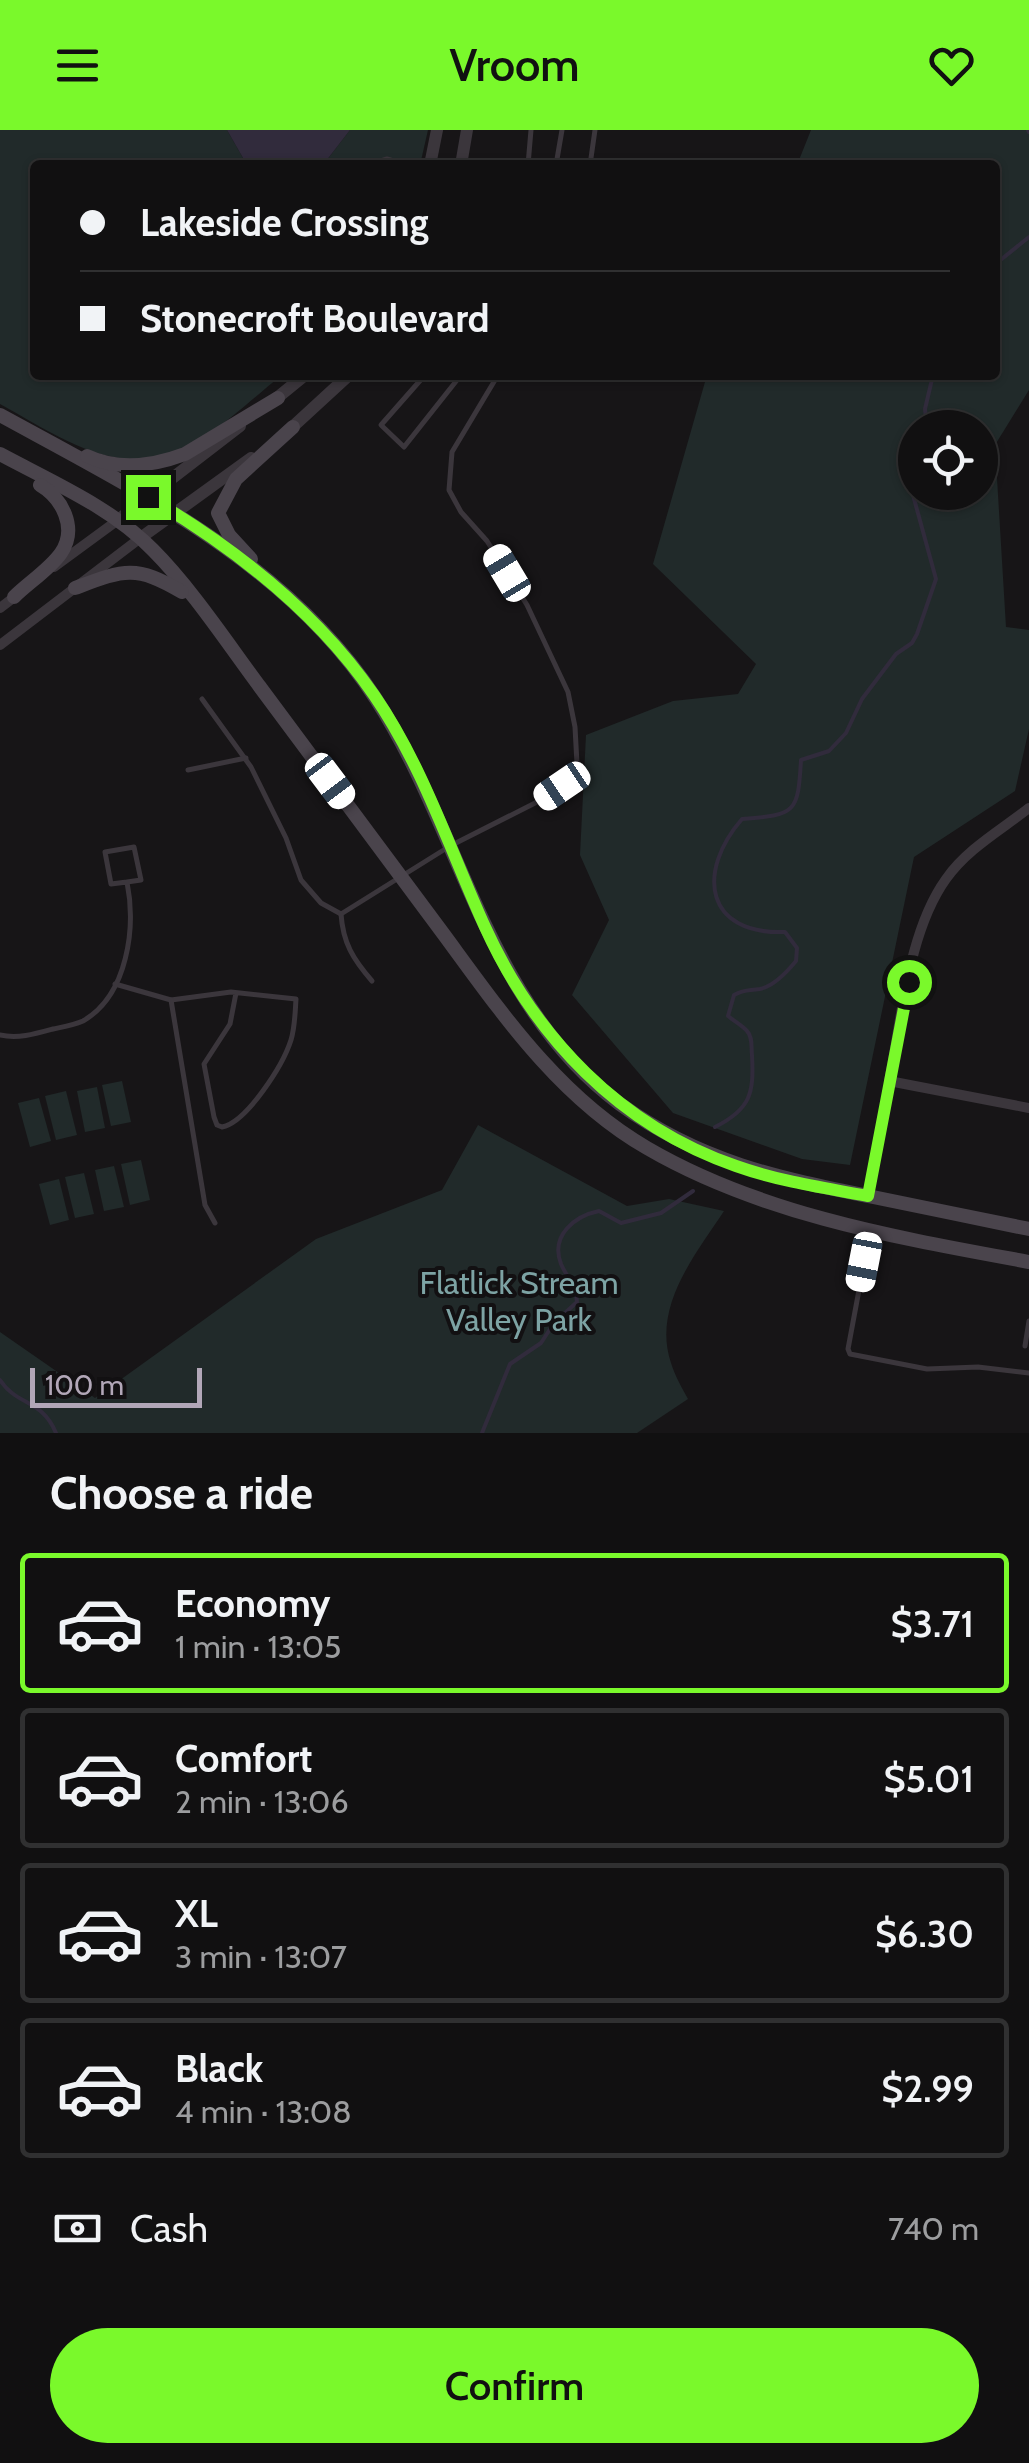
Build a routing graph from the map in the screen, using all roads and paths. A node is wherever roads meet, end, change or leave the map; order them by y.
1 (437, 130) edge
2 (468, 130) edge
3 (532, 130) edge
4 (562, 130) edge
5 (595, 130) edge
6 (431, 160) edge
7 (462, 160) edge
8 (529, 160) edge
9 (557, 160) edge
10 (591, 160) edge
11 (299, 380) edge
12 (344, 380) edge
13 (420, 380) edge
14 (457, 380) edge
15 (495, 380) edge
16 (278, 398) junction
17 (2, 416) edge
18 (293, 428) junction
19 (0, 454) edge
20 (0, 463) edge
21 (148, 497) junction
22 (175, 513) junction
23 (118, 520) junction
24 (140, 538) junction
25 (268, 578) junction
26 (75, 588) junction
27 (14, 597) junction
28 (191, 597) junction
29 (0, 608) edge
30 (0, 645) edge
31 (202, 699) dead end
32 (246, 758) junction
33 (188, 770) dead end
34 (1029, 809) edge
35 (450, 846) junction
36 (401, 876) junction
37 (128, 882) junction
38 (341, 914) junction
39 (372, 982) dead end
40 (909, 982) junction
41 (115, 984) junction
42 (925, 985) dead end
43 (236, 993) junction
44 (172, 1000) junction
45 (0, 1035) edge
46 (889, 1081) junction
47 (1029, 1108) edge
48 (868, 1196) junction
49 (215, 1223) dead end
50 (870, 1228) junction
51 (1029, 1229) edge
52 (1029, 1262) edge
53 (1029, 1322) edge
54 (1024, 1346) dead end
55 (1029, 1374) edge

1 - 6 street
2 - 7 street
3 - 8 lane
4 - 9 lane
5 - 10 lane
11 - 16 street
12 - 18 street
13 - 14 lane
15 - 35 lane
16 - 17 main road
16 - 21 street
17 - 21 main road
18 - 22 street
18 - 25 main road
19 - 23 main road
20 - 27 main road
21 - 22 main road
21 - 23 street
22 - 24 street
22 - 25 main road
23 - 24 main road
23 - 27 street
24 - 26 street
24 - 28 main road
25 - 35 main road
26 - 28 main road
26 - 30 street
27 - 29 street
28 - 36 main road
31 - 32 lane
32 - 33 lane
32 - 38 lane
34 - 40 street
35 - 36 lane
35 - 48 main road
36 - 38 lane
36 - 50 main road
37 - 37 lane
37 - 41 lane
38 - 39 lane
40 - 42 lane
40 - 46 street
41 - 44 lane
41 - 45 lane
43 - 43 lane
43 - 44 lane
44 - 49 lane
46 - 47 street
46 - 48 lane
48 - 51 main road
50 - 52 main road
50 - 55 lane
53 - 54 lane

